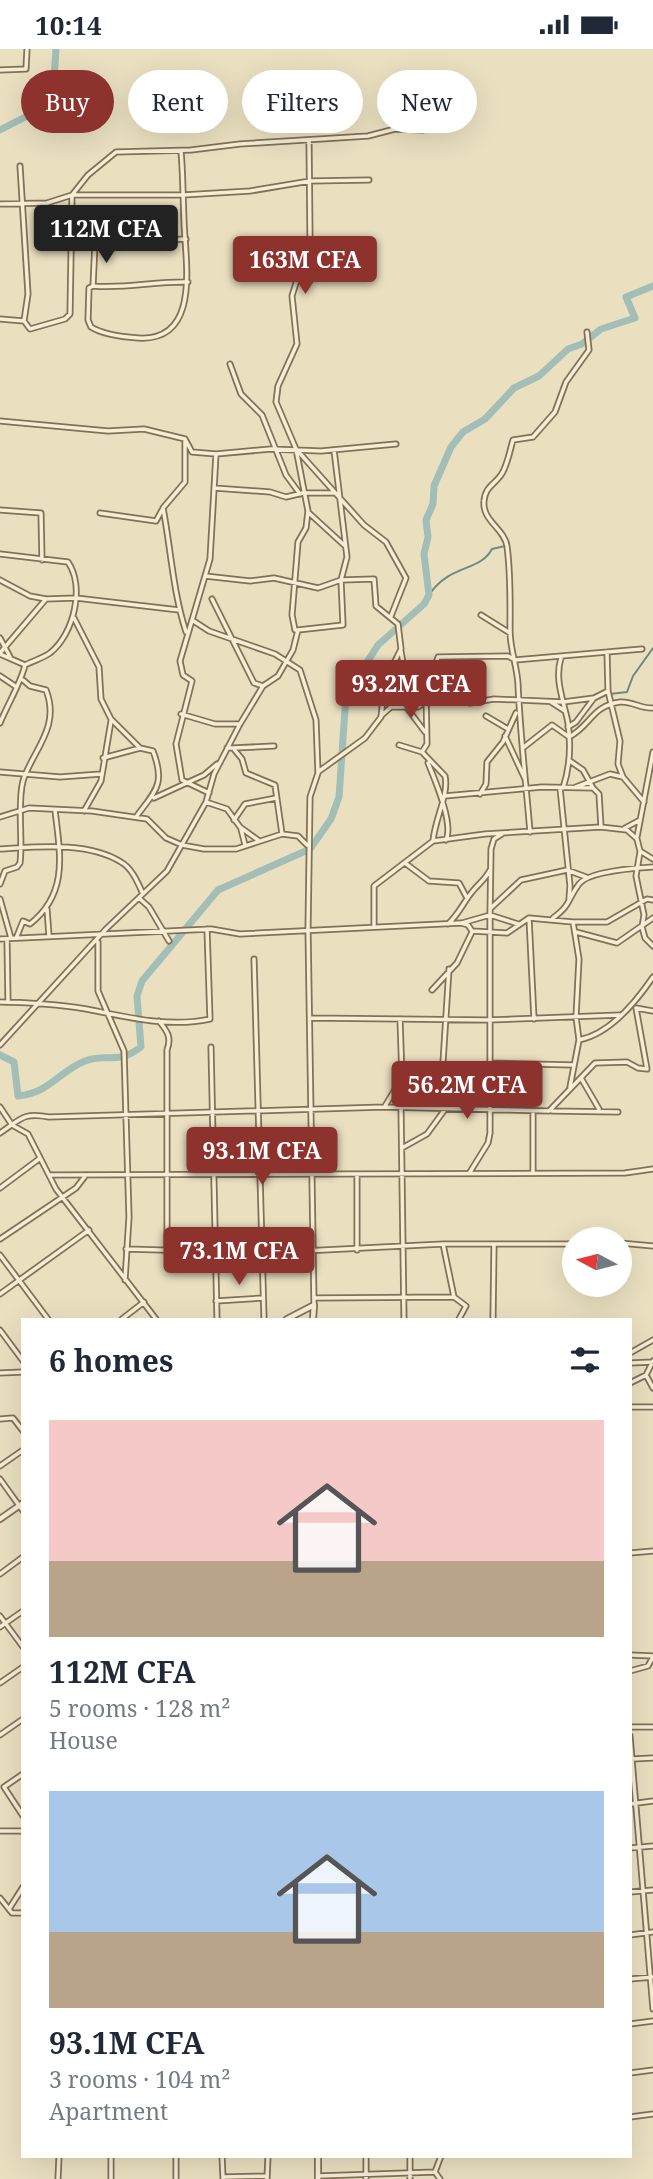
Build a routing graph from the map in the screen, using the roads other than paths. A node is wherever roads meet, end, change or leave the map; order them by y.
1 (27, 49) edge
2 (0, 70) edge
3 (382, 133) edge
4 (309, 141) junction
5 (181, 151) junction
6 (20, 166) dead end
7 (310, 180) junction
8 (369, 180) dead end
9 (72, 195) junction
10 (183, 195) junction
11 (0, 204) edge
12 (24, 206) junction
13 (186, 239) junction
14 (188, 282) junction
15 (93, 286) junction
16 (0, 319) edge
17 (24, 321) junction
18 (587, 333) dead end
19 (230, 364) dead end
20 (0, 421) edge
21 (185, 439) junction
22 (396, 443) dead end
23 (277, 449) junction
24 (296, 449) junction
25 (334, 449) junction
26 (216, 454) junction
27 (214, 488) junction
28 (302, 493) junction
29 (337, 493) junction
30 (163, 508) junction
31 (0, 510) edge
32 (308, 511) junction
33 (100, 513) dead end
34 (345, 547) junction
35 (0, 554) edge
36 (43, 559) junction
37 (205, 576) junction
38 (0, 580) edge
39 (341, 580) junction
40 (295, 583) junction
41 (76, 598) junction
42 (46, 599) junction
43 (212, 599) dead end
44 (179, 610) junction
45 (481, 615) dead end
46 (73, 616) junction
47 (391, 616) junction
48 (191, 620) junction
49 (298, 630) junction
50 (510, 633) junction
51 (187, 634) junction
52 (0, 638) edge
53 (232, 639) junction
54 (6, 646) junction
55 (401, 649) junction
56 (642, 649) dead end
57 (607, 652) junction
58 (0, 653) edge
59 (10, 657) junction
60 (561, 658) junction
61 (515, 660) junction
62 (286, 662) junction
63 (25, 665) junction
64 (0, 676) edge
65 (23, 679) junction
66 (427, 685) junction
67 (15, 686) junction
68 (263, 686) junction
69 (608, 691) junction
70 (594, 698) junction
71 (426, 701) junction
72 (517, 701) junction
73 (549, 702) junction
74 (563, 702) junction
75 (470, 703) dead end
76 (612, 704) junction
77 (407, 708) junction
78 (653, 708) edge
79 (517, 710) junction
80 (565, 711) junction
81 (2, 713) edge
82 (181, 714) junction
83 (486, 716) dead end
84 (381, 717) junction
85 (111, 719) junction
86 (0, 723) edge
87 (240, 724) junction
88 (568, 727) junction
89 (508, 729) junction
90 (426, 733) junction
91 (505, 736) junction
92 (569, 737) junction
93 (399, 745) dead end
94 (274, 746) dead end
95 (524, 747) junction
96 (140, 748) junction
97 (227, 748) junction
98 (233, 748) junction
99 (422, 752) junction
100 (653, 752) edge
101 (103, 758) junction
102 (427, 761) junction
103 (570, 761) junction
104 (219, 763) junction
105 (0, 772) edge
106 (317, 773) junction
107 (101, 774) junction
108 (28, 775) junction
109 (623, 777) junction
110 (526, 781) junction
111 (186, 782) junction
112 (589, 782) junction
113 (561, 788) junction
114 (572, 788) junction
115 (593, 788) junction
116 (527, 789) junction
117 (208, 793) junction
118 (480, 794) junction
119 (445, 796) junction
120 (276, 798) junction
121 (152, 799) junction
122 (206, 802) junction
123 (442, 802) junction
124 (644, 802) junction
125 (55, 810) junction
126 (84, 811) junction
127 (23, 812) junction
128 (0, 817) edge
129 (136, 817) junction
130 (234, 820) junction
131 (640, 820) junction
132 (240, 827) junction
133 (601, 827) junction
134 (624, 829) junction
135 (562, 831) junction
136 (530, 832) junction
137 (504, 833) junction
138 (282, 834) junction
139 (637, 839) junction
140 (258, 840) junction
141 (446, 840) junction
142 (433, 841) junction
143 (182, 845) junction
144 (245, 846) junction
145 (308, 846) junction
146 (21, 847) junction
147 (0, 849) edge
148 (60, 849) junction
149 (640, 851) junction
150 (653, 859) edge
151 (405, 863) junction
152 (653, 867) edge
153 (637, 868) junction
154 (491, 869) junction
155 (567, 870) junction
156 (586, 877) junction
157 (0, 884) edge
158 (141, 896) junction
159 (467, 898) junction
160 (0, 899) edge
161 (653, 900) edge
162 (569, 901) junction
163 (642, 903) junction
164 (47, 907) junction
165 (490, 909) junction
166 (490, 915) junction
167 (529, 918) junction
168 (653, 918) edge
169 (551, 919) junction
170 (573, 922) junction
171 (461, 923) junction
172 (518, 924) junction
173 (374, 925) junction
174 (446, 925) junction
175 (642, 927) junction
176 (207, 929) junction
177 (308, 929) junction
178 (472, 931) junction
179 (166, 932) junction
180 (489, 932) junction
181 (576, 932) junction
182 (17, 936) junction
183 (49, 936) junction
184 (102, 936) junction
185 (0, 939) edge
186 (9, 939) junction
187 (98, 941) junction
188 (169, 941) dead end
189 (653, 946) edge
190 (254, 960) dead end
191 (449, 969) junction
192 (653, 977) edge
193 (432, 990) dead end
194 (0, 1002) edge
195 (8, 1002) junction
196 (38, 1006) junction
197 (653, 1011) edge
198 (107, 1014) junction
199 (620, 1015) junction
200 (576, 1017) junction
201 (310, 1018) junction
202 (400, 1019) junction
203 (446, 1019) junction
204 (534, 1019) junction
205 (488, 1020) junction
206 (159, 1021) junction
207 (579, 1040) junction
208 (0, 1045) edge
209 (211, 1047) dead end
210 (491, 1063) junction
211 (574, 1065) junction
212 (581, 1078) junction
213 (570, 1089) junction
214 (0, 1107) edge
215 (384, 1107) junction
216 (401, 1107) junction
217 (446, 1108) junction
218 (490, 1109) junction
219 (309, 1110) junction
220 (550, 1111) junction
221 (600, 1111) junction
222 (212, 1112) junction
223 (258, 1112) junction
224 (533, 1112) junction
225 (618, 1112) dead end
226 (167, 1113) junction
227 (124, 1114) junction
228 (12, 1125) junction
229 (0, 1133) edge
230 (402, 1148) junction
231 (39, 1159) junction
232 (653, 1169) edge
233 (533, 1171) junction
234 (470, 1172) junction
235 (310, 1173) junction
236 (403, 1173) junction
237 (49, 1175) junction
238 (86, 1175) junction
239 (126, 1175) junction
240 (169, 1175) junction
241 (261, 1175) junction
242 (357, 1175) junction
243 (213, 1176) junction
244 (0, 1188) edge
245 (63, 1196) junction
246 (89, 1230) junction
247 (0, 1239) edge
248 (443, 1244) junction
249 (562, 1244) edge
250 (632, 1244) edge
251 (494, 1245) junction
252 (653, 1245) edge
253 (403, 1247) junction
254 (126, 1249) junction
255 (167, 1249) junction
256 (215, 1251) junction
257 (312, 1251) junction
258 (357, 1251) junction
259 (264, 1253) junction
260 (0, 1255) edge
261 (20, 1280) junction
262 (125, 1280) junction
263 (0, 1294) edge
264 (454, 1297) junction
265 (263, 1298) junction
266 (404, 1298) junction
267 (216, 1301) junction
268 (314, 1301) junction
269 (144, 1302) junction
270 (47, 1318) edge
271 (123, 1318) edge
272 (155, 1318) edge
273 (217, 1318) edge
274 (264, 1318) edge
275 (288, 1318) edge
276 (313, 1318) edge
277 (404, 1318) edge
278 (460, 1318) edge
279 (494, 1318) edge
280 (0, 1330) edge
281 (653, 1339) edge
282 (632, 1352) edge
283 (21, 1358) edge
284 (653, 1362) edge
285 (632, 1363) edge
286 (21, 1372) edge
287 (0, 1373) edge
288 (646, 1375) junction
289 (632, 1382) edge
290 (653, 1388) edge
291 (632, 1407) edge
292 (653, 1407) edge
293 (0, 1419) edge
294 (21, 1428) edge
295 (21, 1451) edge
296 (0, 1466) edge
297 (0, 1479) edge
298 (21, 1504) edge
299 (0, 1519) edge
300 (653, 1551) edge
301 (632, 1553) edge
302 (21, 1558) edge
303 (0, 1574) edge
304 (21, 1612) edge
305 (0, 1616) edge
306 (5, 1623) junction
307 (0, 1627) edge
308 (21, 1644) edge
309 (632, 1655) edge
310 (653, 1656) edge
311 (21, 1668) edge
312 (632, 1670) edge
313 (0, 1683) edge
314 (21, 1720) edge
315 (632, 1727) edge
316 (653, 1727) edge
317 (0, 1735) edge
318 (653, 1758) edge
319 (632, 1759) edge
320 (632, 1768) edge
321 (21, 1775) edge
322 (0, 1782) edge
323 (4, 1787) junction
324 (653, 1801) edge
325 (636, 1803) junction
326 (632, 1804) edge
327 (21, 1813) edge
328 (0, 1831) edge
329 (21, 1831) edge
330 (653, 1846) edge
331 (640, 1847) junction
332 (632, 1848) edge
333 (21, 1890) edge
334 (653, 1890) edge
335 (644, 1891) junction
336 (632, 1892) edge
337 (0, 1898) edge
338 (9, 1909) junction
339 (21, 1913) edge
340 (650, 1933) edge
341 (632, 1935) edge
342 (651, 1977) edge
343 (632, 1979) edge
344 (653, 2009) edge
345 (653, 2021) edge
346 (632, 2024) edge
347 (653, 2070) edge
348 (632, 2073) edge
349 (653, 2114) edge
350 (632, 2117) edge
351 (59, 2158) edge
352 (111, 2158) edge
353 (176, 2158) edge
354 (222, 2158) edge
355 (268, 2158) edge
356 (318, 2158) edge
357 (366, 2158) edge
358 (410, 2158) edge
359 (440, 2158) edge
360 (435, 2172) junction
361 (410, 2176) edge
362 (267, 2177) edge
363 (366, 2177) edge
364 (223, 2178) edge
365 (318, 2178) edge
366 (58, 2179) edge
367 (111, 2179) edge
368 (176, 2179) edge
369 (439, 2179) edge

1 - 2 street
3 - 4 street
4 - 5 street
4 - 7 street
5 - 9 street
5 - 10 street
6 - 12 street
7 - 8 street
7 - 10 street
7 - 24 street
9 - 10 street
9 - 12 street
9 - 17 street
10 - 13 street
11 - 12 street
12 - 17 street
13 - 14 street
13 - 15 street
14 - 15 street
14 - 15 street
16 - 17 street
18 - 50 street
19 - 23 street
20 - 21 street
21 - 26 street
21 - 30 street
22 - 25 street
23 - 24 street
23 - 26 street
23 - 28 street
24 - 25 street
24 - 28 street
24 - 29 street
25 - 29 street
26 - 27 street
27 - 28 street
27 - 37 street
28 - 29 street
28 - 32 street
29 - 34 street
29 - 47 street
30 - 33 street
30 - 44 street
31 - 36 street
32 - 34 street
32 - 40 street
34 - 39 street
35 - 36 street
36 - 41 street
37 - 40 street
37 - 48 street
38 - 42 street
39 - 40 street
39 - 47 street
39 - 49 street
40 - 49 street
41 - 42 street
41 - 44 street
41 - 46 street
42 - 54 street
43 - 53 street
44 - 51 street
45 - 50 street
46 - 63 street
46 - 85 street
47 - 55 street
48 - 51 street
48 - 53 street
49 - 62 street
50 - 61 street
51 - 82 street
52 - 54 street
53 - 62 street
53 - 68 street
54 - 58 street
54 - 59 street
55 - 66 street
55 - 84 street
56 - 57 street
57 - 60 street
57 - 69 street
58 - 59 street
59 - 63 street
60 - 61 street
60 - 74 street
61 - 66 street
61 - 72 street
62 - 68 street
62 - 106 street
63 - 65 street
64 - 67 street
65 - 67 street
65 - 108 street
66 - 71 street
67 - 81 street
68 - 87 street
69 - 70 street
69 - 76 street
70 - 74 street
70 - 88 street
71 - 77 street
71 - 90 street
72 - 73 street
72 - 75 street
72 - 79 street
73 - 74 street
73 - 80 street
74 - 80 street
76 - 78 street
76 - 92 street
76 - 109 street
77 - 84 street
77 - 90 street
79 - 89 street
79 - 95 street
80 - 88 street
81 - 86 street
82 - 87 street
82 - 111 street
83 - 89 street
84 - 106 street
85 - 96 street
85 - 101 street
87 - 97 street
88 - 92 street
89 - 91 street
90 - 99 street
91 - 110 street
91 - 118 street
92 - 95 street
92 - 103 street
93 - 99 street
94 - 98 street
95 - 110 street
96 - 101 street
96 - 121 street
97 - 98 street
97 - 104 street
98 - 120 street
99 - 102 street
100 - 124 street
101 - 107 street
102 - 119 street
102 - 123 street
103 - 112 street
103 - 113 street
104 - 111 street
104 - 117 street
105 - 108 street
106 - 145 street
107 - 108 street
107 - 126 street
108 - 127 street
109 - 112 street
109 - 124 street
110 - 116 street
111 - 117 street
111 - 121 street
112 - 114 street
112 - 115 street
113 - 114 street
113 - 116 street
113 - 135 street
114 - 115 street
115 - 133 street
116 - 118 street
116 - 136 street
117 - 122 street
118 - 119 street
119 - 123 street
120 - 130 street
120 - 138 street
121 - 129 street
122 - 130 street
122 - 143 street
123 - 141 street
123 - 142 street
124 - 131 street
125 - 126 street
125 - 127 street
125 - 148 street
126 - 129 street
127 - 128 street
127 - 146 street
129 - 143 street
130 - 132 street
131 - 134 street
131 - 139 street
132 - 140 street
132 - 144 street
133 - 134 street
133 - 135 street
134 - 139 street
135 - 136 street
135 - 155 street
136 - 137 street
137 - 141 street
137 - 154 street
138 - 140 street
138 - 145 street
139 - 149 street
140 - 144 street
141 - 142 street
142 - 151 street
143 - 144 street
143 - 158 street
145 - 177 street
146 - 147 street
146 - 148 street
146 - 157 street
148 - 158 street
148 - 164 street
149 - 150 street
149 - 153 street
151 - 159 street
151 - 173 street
152 - 153 street
153 - 156 street
153 - 163 street
154 - 159 street
154 - 165 street
155 - 156 street
155 - 162 street
155 - 165 street
156 - 162 street
158 - 179 street
158 - 184 street
159 - 174 street
160 - 186 street
161 - 163 street
162 - 169 street
163 - 170 street
163 - 175 street
164 - 182 street
164 - 183 street
165 - 166 street
166 - 171 street
166 - 172 street
166 - 180 street
167 - 169 street
167 - 172 street
167 - 204 street
168 - 175 street
169 - 170 street
170 - 181 street
171 - 174 street
171 - 178 street
172 - 180 street
173 - 174 street
173 - 177 street
175 - 181 street
175 - 189 street
176 - 177 street
176 - 179 street
176 - 206 street
177 - 201 street
178 - 180 street
178 - 191 street
179 - 184 street
179 - 188 street
180 - 205 street
181 - 200 street
182 - 183 street
182 - 186 street
183 - 184 street
184 - 187 street
185 - 186 street
186 - 195 street
187 - 196 street
187 - 198 street
190 - 223 street
191 - 193 street
191 - 203 street
192 - 199 street
194 - 195 street
195 - 196 street
196 - 198 street
196 - 208 street
197 - 212 street
198 - 206 street
198 - 227 street
199 - 200 street
199 - 207 street
200 - 204 street
200 - 207 street
201 - 202 street
201 - 219 street
202 - 203 street
202 - 215 street
203 - 205 street
203 - 217 street
204 - 205 street
205 - 210 street
206 - 226 street
207 - 211 street
209 - 222 street
210 - 211 street
210 - 218 street
211 - 213 street
212 - 213 street
212 - 221 street
213 - 220 street
214 - 228 street
215 - 216 street
215 - 219 street
216 - 217 street
216 - 230 street
217 - 218 street
217 - 230 street
218 - 224 street
218 - 234 street
219 - 223 street
219 - 235 street
220 - 221 street
220 - 224 street
221 - 225 street
222 - 223 street
222 - 226 street
222 - 243 street
223 - 241 street
224 - 233 street
226 - 227 street
226 - 240 street
227 - 228 street
227 - 239 street
228 - 229 street
228 - 231 street
230 - 236 street
231 - 237 street
231 - 244 street
232 - 233 street
233 - 234 street
234 - 236 street
235 - 241 street
235 - 242 street
235 - 257 street
236 - 242 street
236 - 253 street
237 - 238 street
237 - 245 street
238 - 239 street
238 - 245 street
239 - 240 street
239 - 254 street
240 - 243 street
240 - 255 street
241 - 243 street
241 - 259 street
242 - 258 street
243 - 256 street
245 - 246 street
245 - 247 street
246 - 261 street
246 - 262 street
248 - 251 street
248 - 253 street
248 - 264 street
249 - 251 street
250 - 252 street
251 - 279 street
253 - 258 street
253 - 266 street
254 - 255 street
254 - 262 street
255 - 256 street
256 - 259 street
256 - 267 street
257 - 258 street
257 - 259 street
257 - 268 street
259 - 265 street
260 - 261 street
261 - 263 street
261 - 270 street
262 - 269 street
264 - 266 street
264 - 278 street
265 - 267 street
265 - 274 street
266 - 268 street
266 - 277 street
267 - 273 street
268 - 275 street
268 - 276 street
269 - 271 street
269 - 272 street
280 - 283 street
281 - 282 street
284 - 285 street
284 - 288 street
286 - 287 street
288 - 289 street
288 - 290 street
291 - 292 street
293 - 294 street
295 - 296 street
297 - 298 street
298 - 299 street
300 - 301 street
302 - 303 street
304 - 306 street
305 - 306 street
306 - 307 street
306 - 308 street
309 - 310 street
310 - 312 street
311 - 313 street
314 - 317 street
315 - 316 street
318 - 319 street
320 - 325 street
321 - 323 street
322 - 323 street
323 - 327 street
324 - 325 street
325 - 326 street
325 - 331 street
328 - 329 street
330 - 331 street
331 - 332 street
331 - 335 street
333 - 338 street
334 - 335 street
335 - 336 street
335 - 340 street
337 - 338 street
338 - 339 street
340 - 341 street
340 - 342 street
342 - 343 street
342 - 344 street
345 - 346 street
347 - 348 street
349 - 350 street
351 - 366 street
352 - 367 street
353 - 368 street
354 - 364 street
355 - 362 street
356 - 365 street
357 - 363 street
358 - 361 street
359 - 360 street
360 - 361 street
360 - 369 street
361 - 363 street
362 - 364 street
363 - 365 street

